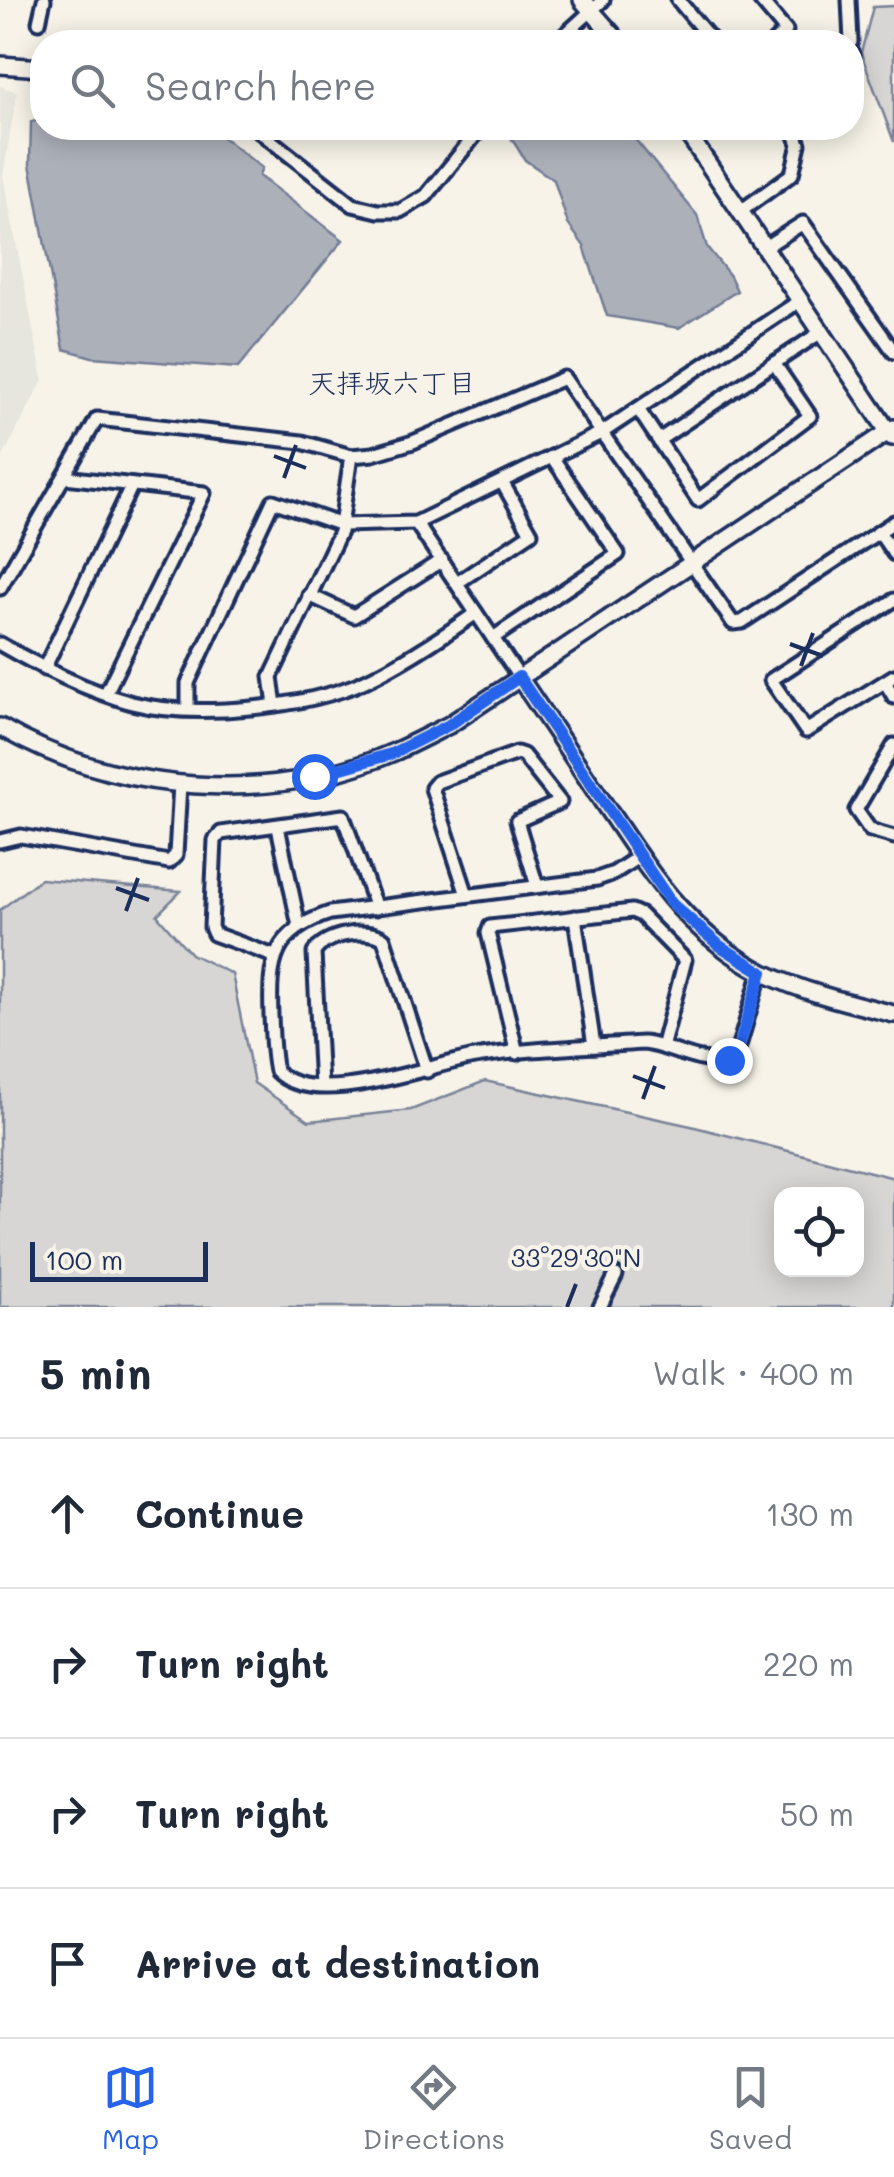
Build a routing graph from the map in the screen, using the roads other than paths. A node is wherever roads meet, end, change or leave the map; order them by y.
1 (44, 0) edge
2 (678, 0) edge
3 (760, 0) edge
4 (849, 0) edge
5 (592, 3) edge
6 (39, 22) dead end
7 (567, 30) edge
8 (611, 30) edge
9 (703, 30) edge
10 (786, 30) edge
11 (850, 30) edge
12 (0, 65) edge
13 (30, 67) edge
14 (270, 140) edge
15 (470, 140) edge
16 (692, 140) edge
17 (797, 140) edge
18 (741, 210) junction
19 (766, 248) junction
20 (801, 300) junction
21 (820, 332) junction
22 (894, 352) edge
23 (774, 363) junction
24 (638, 409) junction
25 (603, 432) junction
26 (892, 433) edge
27 (658, 440) junction
28 (351, 456) junction
29 (552, 457) junction
30 (64, 477) junction
31 (502, 482) junction
32 (132, 485) junction
33 (894, 522) edge
34 (416, 523) junction
35 (342, 525) junction
36 (878, 532) junction
37 (894, 554) edge
38 (442, 560) junction
39 (690, 563) junction
40 (456, 583) junction
41 (0, 588) edge
42 (310, 595) junction
43 (894, 600) edge
44 (476, 613) junction
45 (493, 638) junction
46 (0, 644) edge
47 (44, 669) junction
48 (519, 677) junction
49 (889, 679) edge
50 (106, 693) junction
51 (894, 697) edge
52 (275, 705) junction
53 (188, 709) junction
54 (0, 727) edge
55 (894, 744) edge
56 (180, 784) junction
57 (278, 827) junction
58 (894, 837) edge
59 (0, 841) edge
60 (638, 857) junction
61 (536, 886) junction
62 (467, 895) junction
63 (376, 908) junction
64 (576, 917) junction
65 (299, 926) junction
66 (274, 956) junction
67 (762, 972) junction
68 (894, 1014) edge
69 (662, 1044) junction
70 (594, 1046) junction
71 (516, 1053) junction
72 (428, 1071) junction
73 (321, 1086) junction
74 (616, 1275) dead end
75 (600, 1307) edge

1 - 6 street
2 - 9 street
3 - 10 street
4 - 11 street
5 - 7 street
5 - 8 street
12 - 13 street
14 - 15 street
16 - 18 street
17 - 18 street
18 - 19 street
19 - 20 street
19 - 22 street
20 - 21 street
20 - 24 street
21 - 23 street
21 - 26 street
23 - 27 street
23 - 27 street
24 - 25 street
24 - 27 street
25 - 28 street
25 - 29 street
25 - 39 street
26 - 39 street
28 - 30 street
28 - 35 street
29 - 31 street
29 - 45 street
30 - 32 street
30 - 41 street
31 - 34 street
31 - 40 street
32 - 47 street
32 - 50 street
33 - 36 street
34 - 35 street
34 - 38 street
35 - 42 street
35 - 53 street
36 - 37 street
36 - 39 street
38 - 40 street
38 - 42 street
39 - 48 street
40 - 44 street
42 - 52 street
43 - 49 street
44 - 45 street
44 - 52 street
45 - 48 street
46 - 47 street
47 - 50 street
48 - 56 street
48 - 60 street
49 - 51 street
50 - 53 street
52 - 53 street
54 - 56 street
55 - 58 street
56 - 59 street
57 - 63 street
57 - 65 street
57 - 66 street
60 - 61 street
60 - 67 street
61 - 62 street
61 - 62 street
62 - 63 street
63 - 65 street
64 - 69 street
64 - 70 street
64 - 71 street
65 - 66 street
66 - 73 street
67 - 68 street
67 - 69 street
69 - 70 street
70 - 71 street
71 - 72 street
72 - 73 street
72 - 73 street
74 - 75 street

